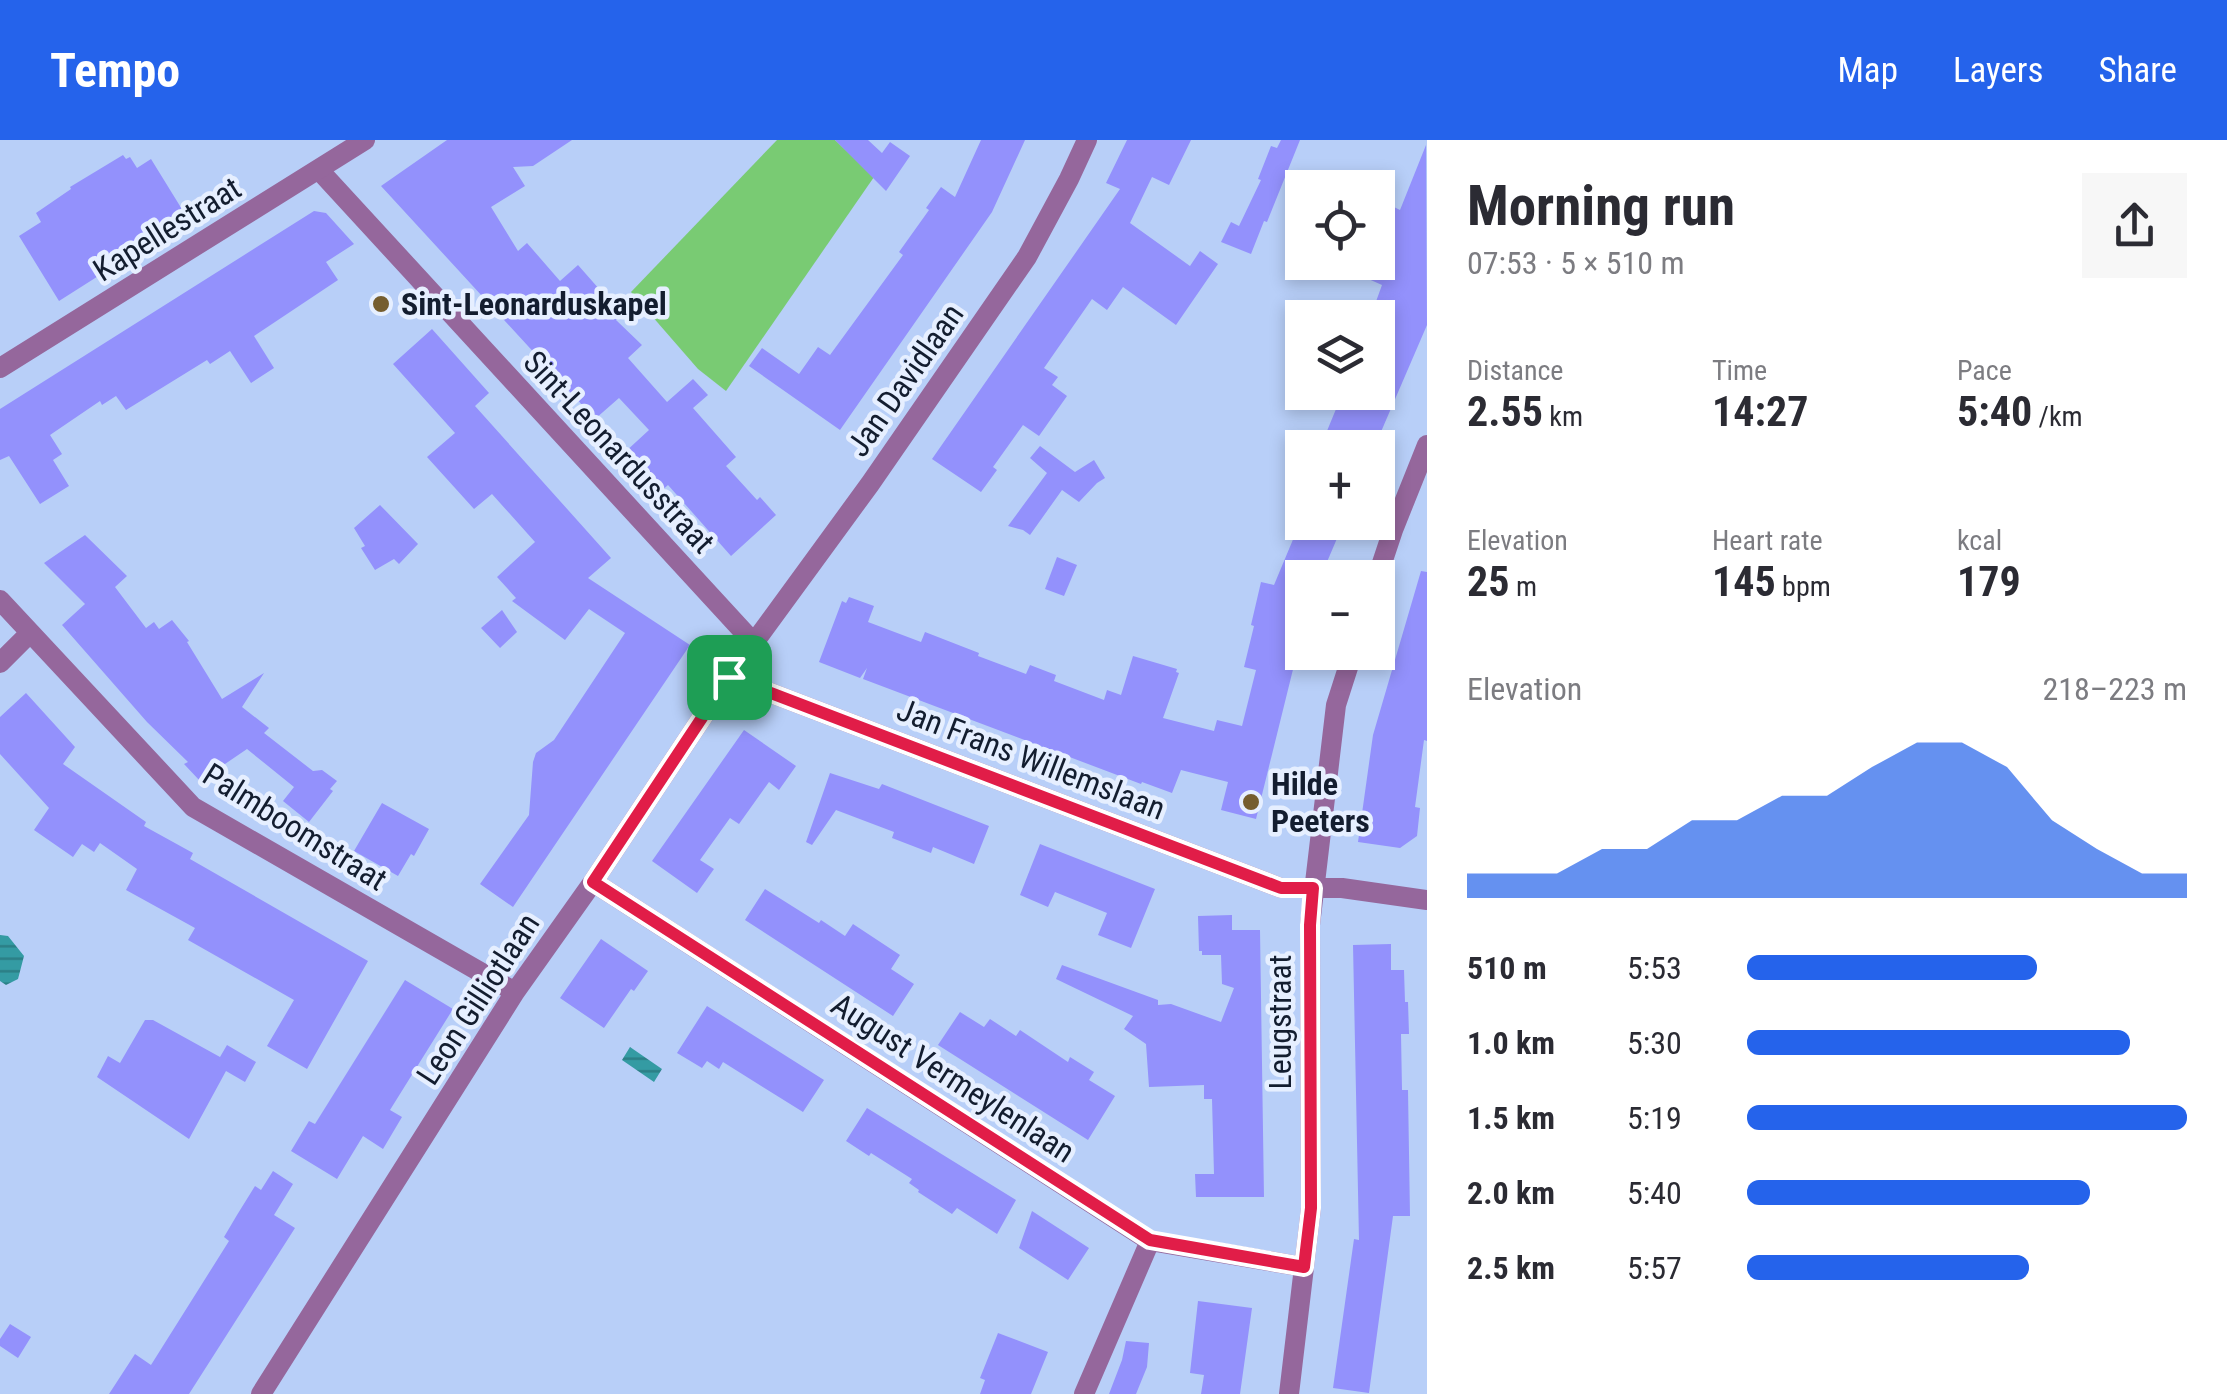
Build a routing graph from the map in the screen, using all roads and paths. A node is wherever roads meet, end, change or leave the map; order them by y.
1 (365, 140) edge
2 (1087, 140) edge
3 (318, 170) junction
4 (0, 368) edge
5 (1427, 445) edge
6 (1383, 560) edge
7 (0, 600) edge
8 (30, 634) junction
9 (753, 642) junction
10 (0, 663) edge
11 (1347, 670) edge
12 (729, 677) junction
13 (593, 882) junction
14 (1313, 888) junction
15 (1427, 900) edge
16 (515, 992) junction
17 (1150, 1240) junction
18 (1304, 1267) junction
19 (261, 1394) edge
20 (1084, 1394) edge
21 (1289, 1394) edge

1 - 3 street, Kapellestraat
2 - 9 street, Jan Davidlaan
3 - 4 street, Kapellestraat
3 - 9 street, Sint-Leonardusstraat
5 - 6 street
7 - 8 street, Palmboomstraat
8 - 10 street
8 - 16 street, Palmboomstraat
9 - 12 street, Leon Gilliotlaan
11 - 14 street, Leugstraat
12 - 13 street, Leon Gilliotlaan
12 - 14 street, Jan Frans Willemslaan
13 - 16 street, Leon Gilliotlaan
13 - 17 street, August Vermeylenlaan
14 - 15 street, Jan Frans Willemslaan
14 - 18 street, Leugstraat
16 - 19 street, Leon Gilliotlaan
17 - 18 street, August Vermeylenlaan
17 - 20 street
18 - 21 street, Leugstraat

